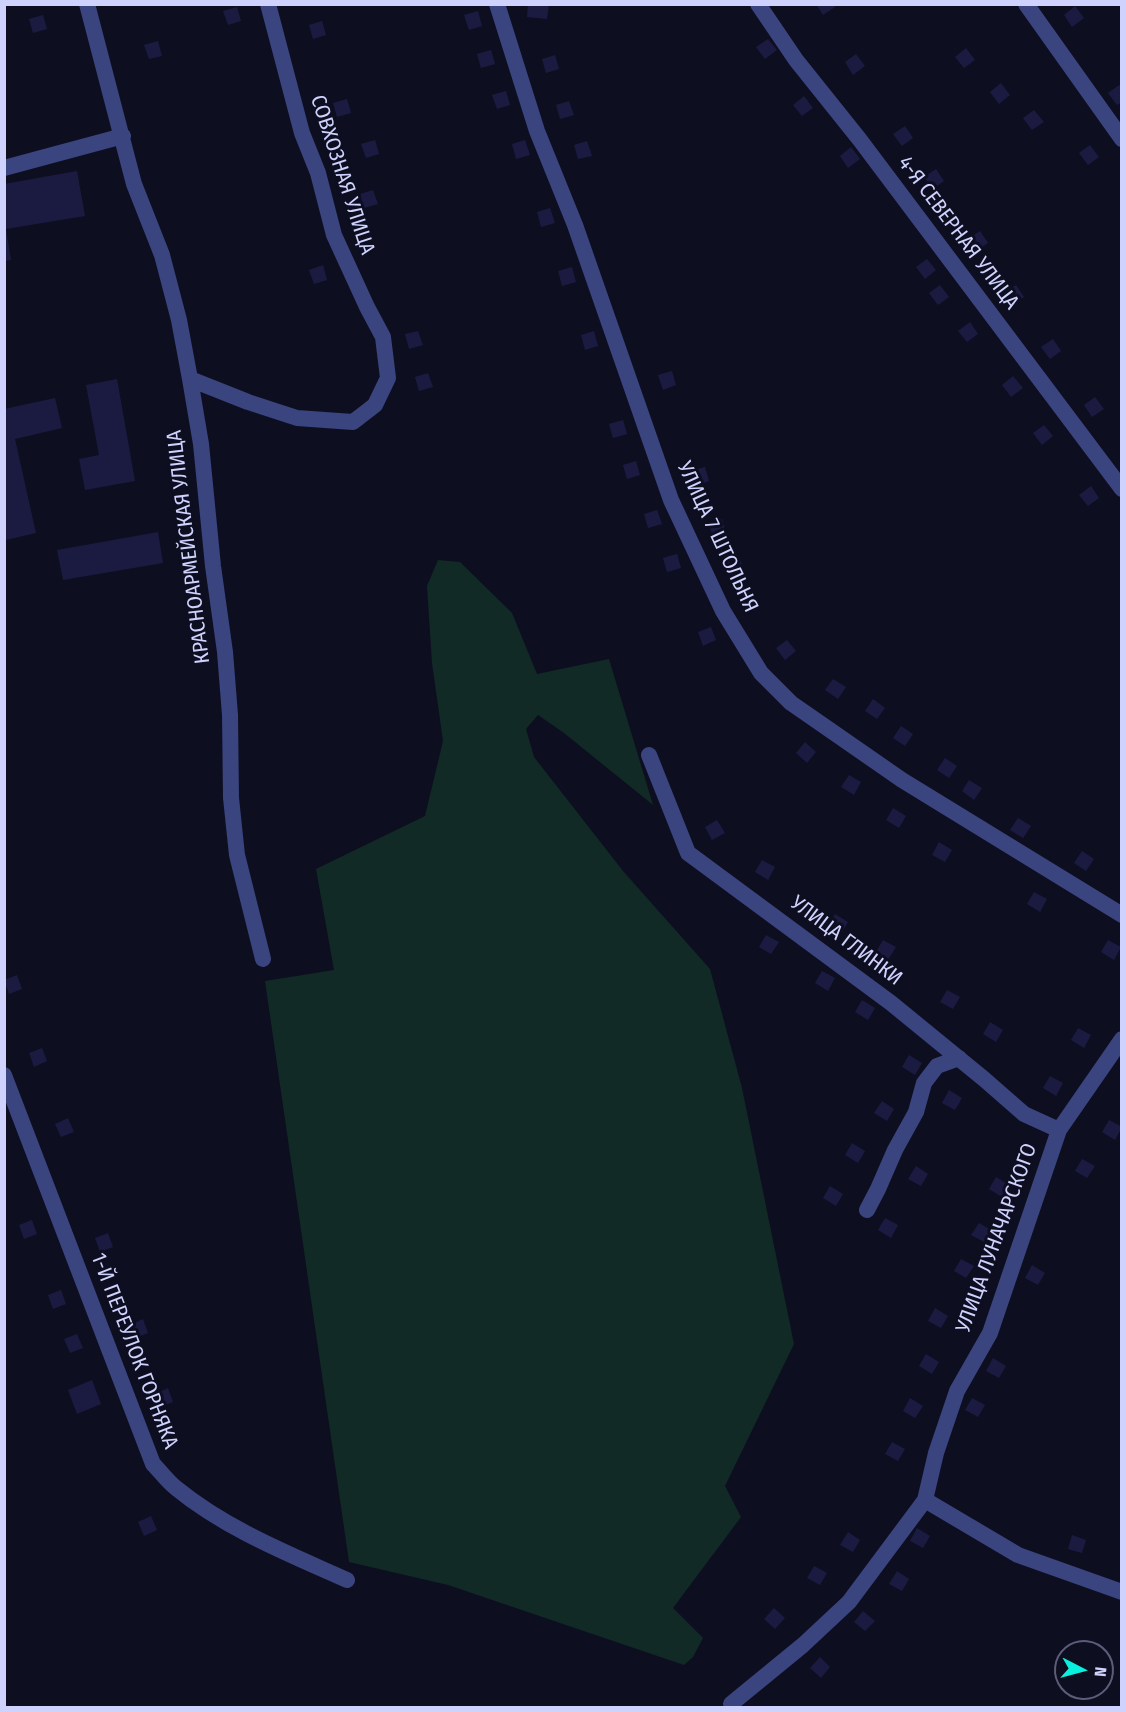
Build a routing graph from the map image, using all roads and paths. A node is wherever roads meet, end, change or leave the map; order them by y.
1 (87, 4) edge
2 (268, 4) edge
3 (497, 4) edge
4 (758, 4) edge
5 (1026, 4) edge
6 (123, 136) junction
7 (1122, 139) edge
8 (4, 168) edge
9 (190, 379) junction
10 (1122, 489) edge
11 (649, 755) dead end
12 (1122, 915) edge
13 (263, 959) dead end
14 (1122, 1039) edge
15 (959, 1058) junction
16 (4, 1075) edge
17 (1059, 1130) junction
18 (867, 1210) dead end
19 (925, 1500) junction
20 (347, 1580) dead end
21 (1122, 1592) edge
22 (745, 1693) junction
23 (732, 1704) dead end
24 (754, 1707) edge

1 - 6 street, КРАСНОАРМЕЙСКАЯ УЛИЦА
2 - 9 street, СОВХОЗНАЯ УЛИЦА
3 - 12 street, УЛИЦА 7 ШТОЛЬНЯ
4 - 10 street, 4-Я СЕВЕРНАЯ УЛИЦА
5 - 7 street
6 - 8 street
6 - 9 street, КРАСНОАРМЕЙСКАЯ УЛИЦА
9 - 13 street, КРАСНОАРМЕЙСКАЯ УЛИЦА
11 - 15 street, УЛИЦА ГЛИНКИ
14 - 17 street
15 - 17 street, УЛИЦА ГЛИНКИ
15 - 18 street
16 - 20 street, 1-Й ПЕРЕУЛОК ГОРНЯКА
17 - 19 street, УЛИЦА ЛУНАЧАРСКОГО
19 - 21 street
19 - 22 street, УЛИЦА ЛУНАЧАРСКОГО
22 - 23 street, УЛИЦА ЛУНАЧАРСКОГО
22 - 24 street

